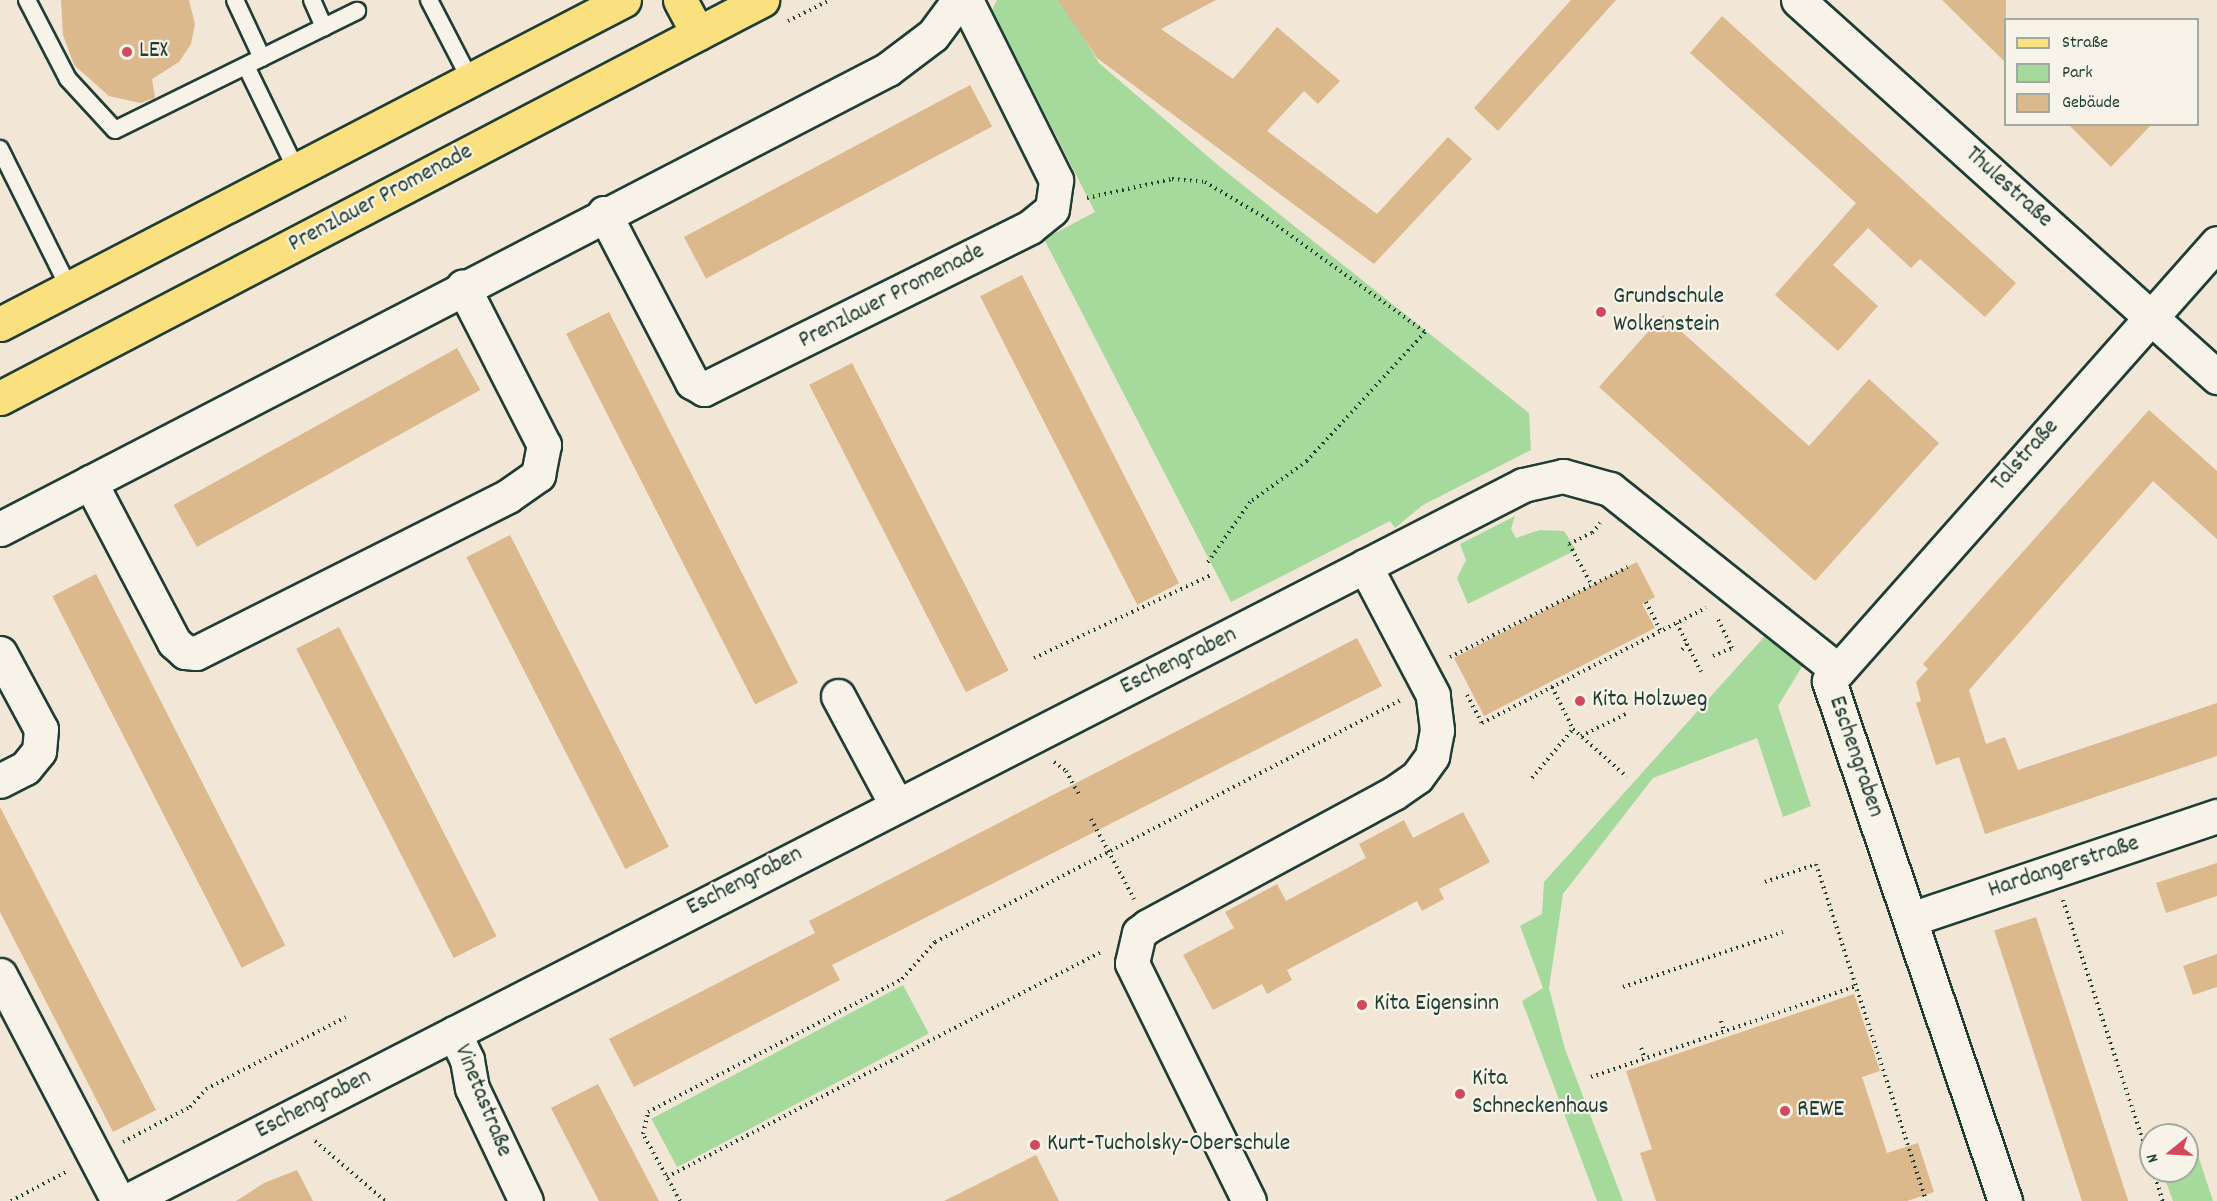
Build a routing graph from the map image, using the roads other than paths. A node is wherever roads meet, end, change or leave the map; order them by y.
1 (27, 0) edge
2 (235, 0) edge
3 (312, 0) edge
4 (624, 0) edge
5 (680, 0) edge
6 (762, 0) edge
7 (959, 0) edge
8 (966, 0) edge
9 (1798, 0) edge
10 (432, 6) edge
11 (357, 11) dead end
12 (324, 27) junction
13 (698, 34) junction
14 (262, 58) junction
15 (246, 66) junction
16 (470, 80) junction
17 (0, 149) edge
18 (296, 169) junction
19 (604, 213) junction
20 (2217, 243) edge
21 (463, 287) junction
22 (69, 288) junction
23 (2151, 317) junction
24 (1, 322) edge
25 (2217, 377) edge
26 (0, 398) edge
27 (90, 482) junction
28 (0, 529) edge
29 (1365, 566) junction
30 (0, 653) edge
31 (1835, 668) junction
32 (838, 696) dead end
33 (0, 781) edge
34 (896, 804) junction
35 (2217, 816) edge
36 (1911, 919) junction
37 (0, 975) edge
38 (454, 1033) junction
39 (118, 1201) edge
40 (127, 1201) edge
41 (526, 1201) edge
42 (1249, 1201) edge
43 (2005, 1201) edge

1 - 15 lane
2 - 14 lane
3 - 12 lane
4 - 16 main road
5 - 13 main road
6 - 13 main road, Prenzlauer Promenade
7 - 19 street
8 - 19 street, Prenzlauer Promenade
9 - 23 street, Thulestraße
10 - 16 lane
11 - 12 lane
12 - 14 lane
13 - 26 main road, Prenzlauer Promenade
14 - 15 lane
15 - 18 lane
16 - 18 main road
17 - 22 lane
18 - 22 main road
19 - 21 street
20 - 23 street, Talstraße
21 - 27 street
21 - 27 street
22 - 24 main road
23 - 25 street, Thulestraße
23 - 31 street, Talstraße
27 - 28 street
29 - 31 street, Eschengraben
29 - 34 street, Eschengraben
29 - 42 street
30 - 33 street
31 - 36 street, Eschengraben
32 - 34 street
34 - 38 street, Eschengraben
35 - 36 street, Hardangerstraße
36 - 43 street, Eschengraben
37 - 39 street
38 - 40 street, Eschengraben
38 - 41 street, Vinetastraße

